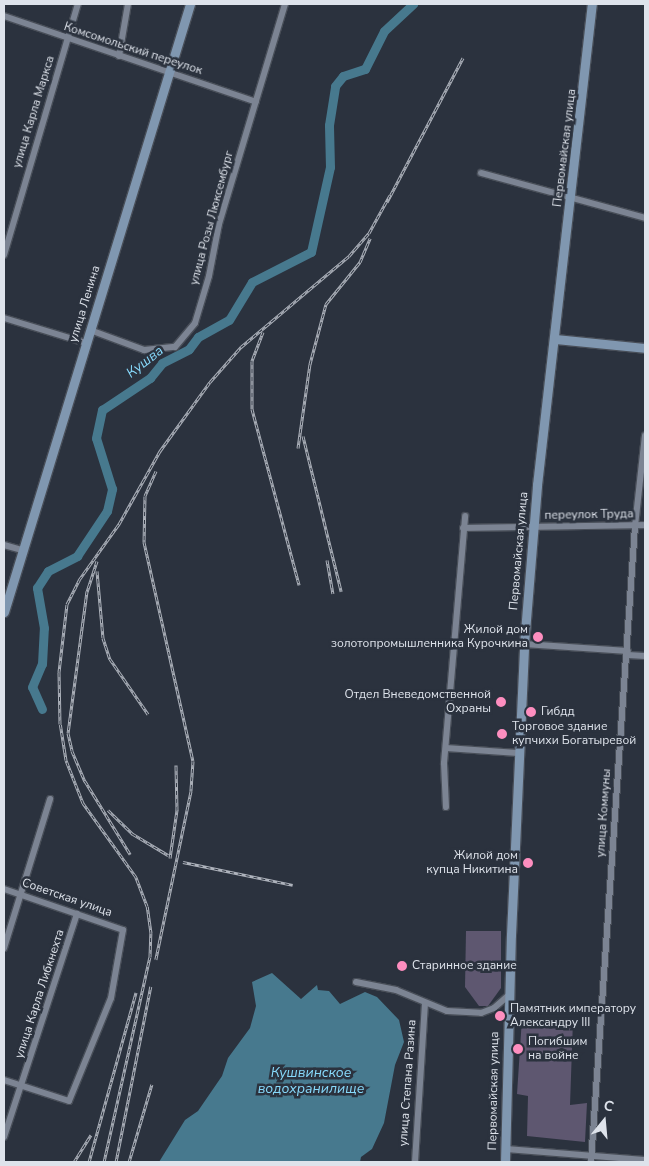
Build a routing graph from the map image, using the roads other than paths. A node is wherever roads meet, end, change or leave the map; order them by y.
1 (78, 4) edge
2 (128, 4) edge
3 (190, 4) edge
4 (284, 4) edge
5 (592, 4) edge
6 (4, 16) edge
7 (68, 40) junction
8 (119, 56) junction
9 (169, 72) junction
10 (256, 102) junction
11 (481, 173) dead end
12 (571, 198) junction
13 (645, 218) edge
14 (4, 256) edge
15 (4, 318) edge
16 (90, 330) junction
17 (556, 339) junction
18 (86, 343) junction
19 (645, 348) edge
20 (645, 436) edge
21 (465, 516) dead end
22 (645, 525) edge
23 (636, 526) junction
24 (534, 527) junction
25 (463, 528) junction
26 (4, 545) edge
27 (22, 550) junction
28 (4, 612) edge
29 (524, 644) junction
30 (628, 653) junction
31 (645, 656) edge
32 (446, 748) junction
33 (518, 753) junction
34 (50, 799) dead end
35 (446, 807) dead end
36 (4, 889) edge
37 (19, 894) junction
38 (77, 914) junction
39 (4, 948) edge
40 (356, 982) dead end
41 (509, 995) junction
42 (425, 1004) junction
43 (4, 1080) edge
44 (22, 1086) junction
45 (4, 1137) edge
46 (506, 1149) junction
47 (592, 1159) edge
48 (645, 1160) edge
49 (415, 1162) edge
50 (505, 1162) edge

1 - 7 street, улица Карла Маркса
2 - 8 street
3 - 9 main road, улица Ленина
4 - 10 street, улица Розы Люксембург
5 - 12 main road, Первомайская улица
6 - 7 street, Комсомольский переулок
7 - 8 street, Комсомольский переулок
7 - 14 street, улица Карла Маркса
8 - 9 street, Комсомольский переулок
9 - 10 street, Комсомольский переулок
9 - 16 main road, улица Ленина
10 - 16 street, улица Розы Люксембург
11 - 12 street
12 - 13 street
12 - 17 main road, Первомайская улица
15 - 18 street
16 - 18 main road, улица Ленина
17 - 19 main road
17 - 24 main road, Первомайская улица
18 - 27 main road, улица Ленина
20 - 23 street, улица Коммуны
21 - 25 street
22 - 23 street, переулок Труда
23 - 24 street, переулок Труда
23 - 30 street, улица Коммуны
24 - 25 street, переулок Труда
24 - 29 main road, Первомайская улица
25 - 32 street
26 - 27 street
27 - 28 main road, улица Ленина
29 - 30 street
29 - 33 main road, Первомайская улица
30 - 31 street
30 - 47 street, улица Коммуны
32 - 33 street
32 - 35 street
33 - 41 main road, Первомайская улица
34 - 37 street
36 - 37 street, Советская улица
37 - 38 street, Советская улица
37 - 39 street
38 - 44 street, улица Карла Либкнехта
38 - 44 street, Советская улица
40 - 42 street
41 - 42 street
41 - 46 main road, Первомайская улица
42 - 49 street, улица Степана Разина
43 - 44 street
44 - 45 street, улица Карла Либкнехта
46 - 47 street
46 - 50 main road, Первомайская улица
47 - 48 street

